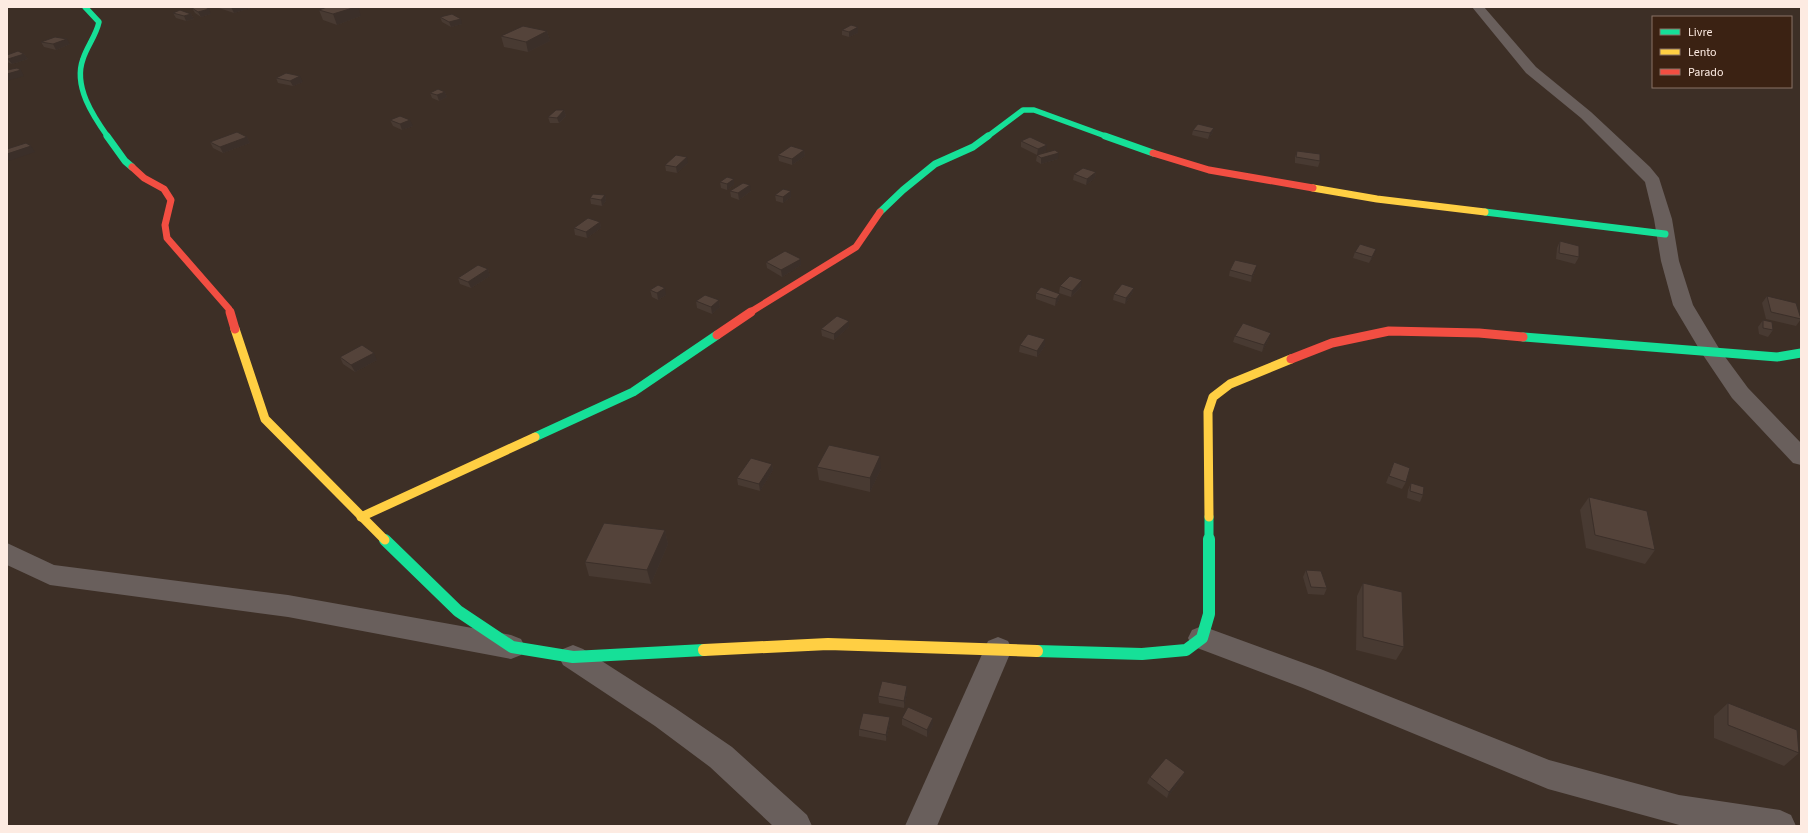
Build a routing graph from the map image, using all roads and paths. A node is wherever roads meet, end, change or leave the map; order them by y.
1 (85, 7) edge
2 (1478, 7) edge
3 (1665, 234) junction
4 (1711, 352) junction
5 (1801, 353) edge
6 (1801, 457) edge
7 (361, 517) junction
8 (7, 553) edge
9 (1202, 638) junction
10 (512, 647) junction
11 (998, 649) junction
12 (573, 657) junction
13 (796, 826) edge
14 (921, 826) edge
15 (1780, 826) edge

1 - 7 street
2 - 3 street
3 - 4 street
3 - 7 street
4 - 5 street
4 - 6 street
4 - 9 street
7 - 10 street
8 - 10 street
9 - 11 street
9 - 15 street
10 - 12 street
11 - 12 street
11 - 14 street
12 - 13 street

